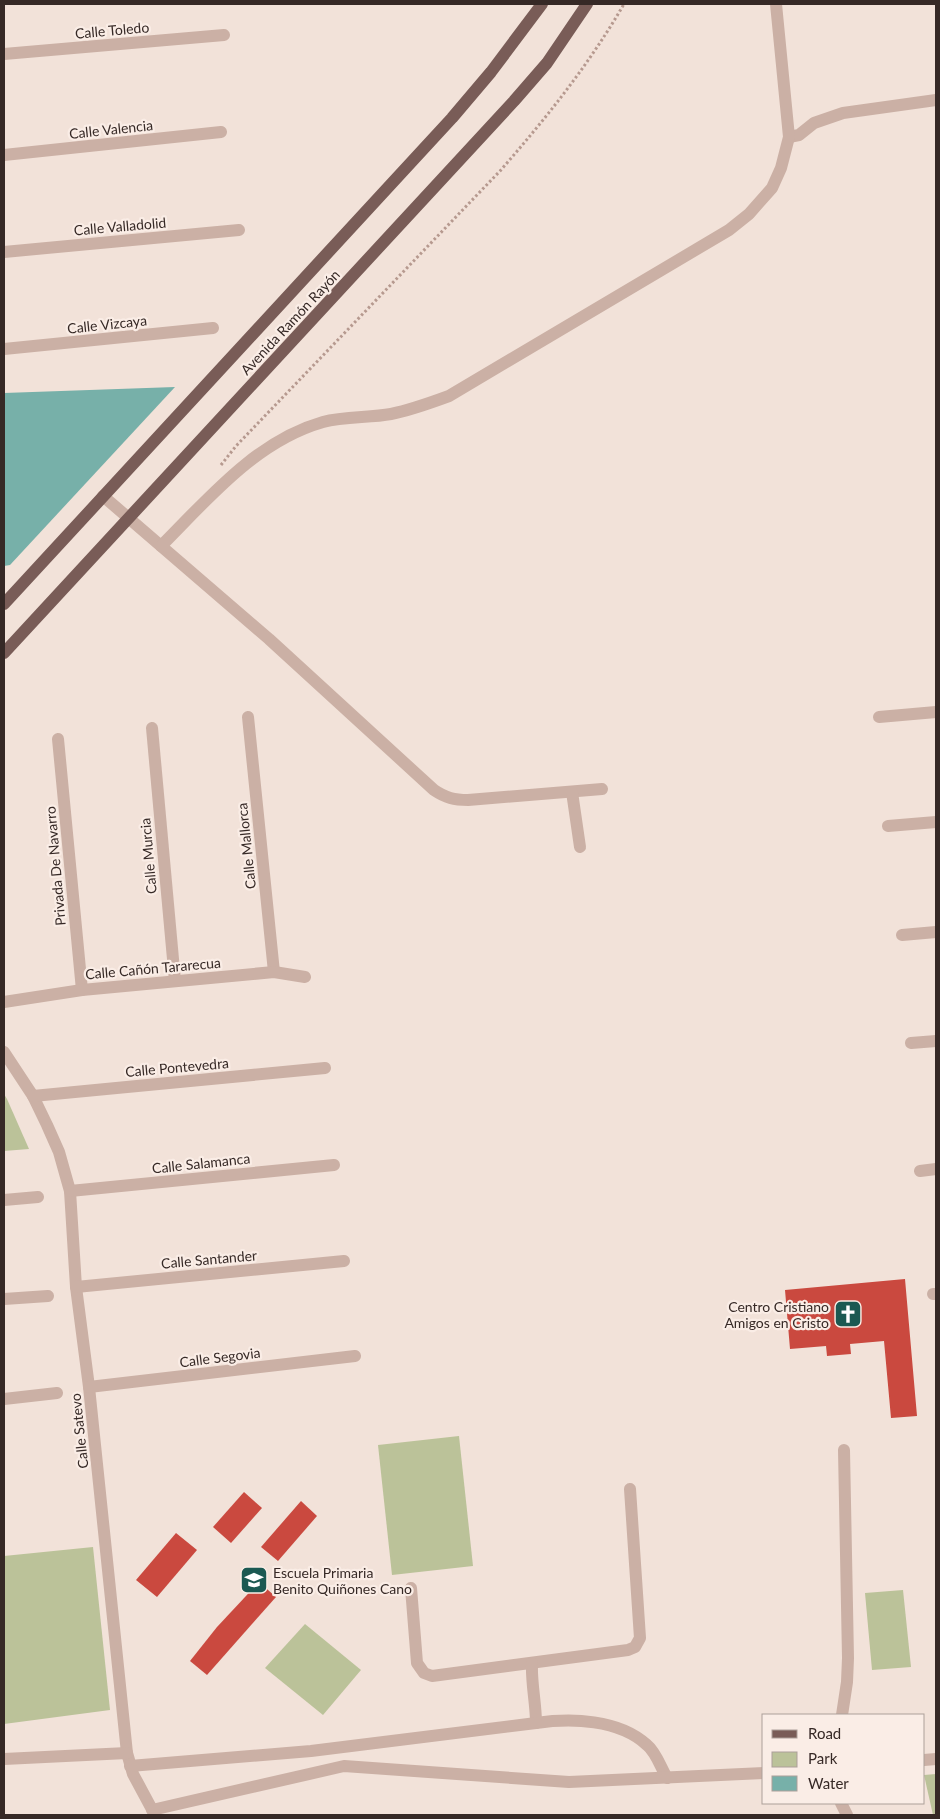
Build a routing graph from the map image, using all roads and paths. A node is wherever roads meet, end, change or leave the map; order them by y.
1 (542, 4) edge
2 (587, 4) edge
3 (624, 4) edge
4 (776, 4) edge
5 (224, 36) dead end
6 (4, 54) edge
7 (936, 100) edge
8 (221, 132) dead end
9 (789, 137) junction
10 (4, 155) edge
11 (239, 230) dead end
12 (4, 252) edge
13 (213, 328) dead end
14 (4, 349) edge
15 (217, 472) dead end
16 (103, 496) junction
17 (128, 519) junction
18 (161, 546) junction
19 (4, 604) edge
20 (4, 653) edge
21 (936, 712) edge
22 (878, 717) dead end
23 (248, 718) dead end
24 (152, 728) dead end
25 (58, 739) dead end
26 (602, 789) dead end
27 (572, 792) junction
28 (936, 822) edge
29 (888, 826) dead end
30 (580, 847) dead end
31 (936, 932) edge
32 (902, 935) dead end
33 (274, 972) junction
34 (305, 978) dead end
35 (175, 981) junction
36 (82, 990) junction
37 (4, 1002) edge
38 (936, 1040) edge
39 (911, 1043) dead end
40 (4, 1052) edge
41 (325, 1068) dead end
42 (32, 1096) junction
43 (334, 1165) dead end
44 (936, 1169) edge
45 (920, 1171) dead end
46 (70, 1191) junction
47 (38, 1197) dead end
48 (4, 1200) edge
49 (344, 1261) dead end
50 (76, 1287) junction
51 (48, 1296) dead end
52 (4, 1299) edge
53 (355, 1356) dead end
54 (89, 1387) junction
55 (57, 1393) dead end
56 (4, 1399) edge
57 (844, 1450) dead end
58 (630, 1489) dead end
59 (411, 1588) dead end
60 (532, 1663) junction
61 (842, 1714) edge
62 (536, 1723) junction
63 (127, 1753) junction
64 (4, 1759) edge
65 (130, 1766) junction
66 (762, 1773) edge
67 (667, 1778) junction
68 (842, 1804) edge
69 (154, 1813) edge
70 (848, 1815) edge

1 - 16 main road, Avenida Ramón Rayón
2 - 17 main road, Avenida Ramón Rayón
3 - 15 path
4 - 9 street
5 - 6 street, Calle Toledo
7 - 9 street
8 - 10 street, Calle Valencia
9 - 18 street
11 - 12 street, Calle Valladolid
13 - 14 street, Calle Vizcaya
16 - 17 street
16 - 19 main road, Avenida Ramón Rayón
17 - 18 street
17 - 20 main road, Avenida Ramón Rayón
18 - 27 street
21 - 22 street
23 - 33 street, Calle Mallorca
24 - 35 street, Calle Murcia
25 - 36 street, Privada De Navarro
26 - 27 street
27 - 30 street
28 - 29 street
31 - 32 street
33 - 34 street, Calle Cañón Tararecua
33 - 35 street, Calle Cañón Tararecua
35 - 36 street, Calle Cañón Tararecua
36 - 37 street, Calle Cañón Tararecua
38 - 39 street
40 - 42 street, Calle Satevo
41 - 42 street, Calle Pontevedra
42 - 46 street, Calle Satevo
43 - 46 street, Calle Salamanca
44 - 45 street
46 - 50 street, Calle Satevo
47 - 48 street
49 - 50 street, Calle Santander
50 - 54 street, Calle Satevo
51 - 52 street
53 - 54 street, Calle Segovia
54 - 63 street, Calle Satevo
55 - 56 street
57 - 61 street
58 - 60 street
59 - 60 street
60 - 62 street
62 - 65 street
62 - 67 street
63 - 64 street
63 - 65 street, Calle Satevo
65 - 69 street, Calle Satevo
66 - 67 street
67 - 69 street
68 - 70 street

